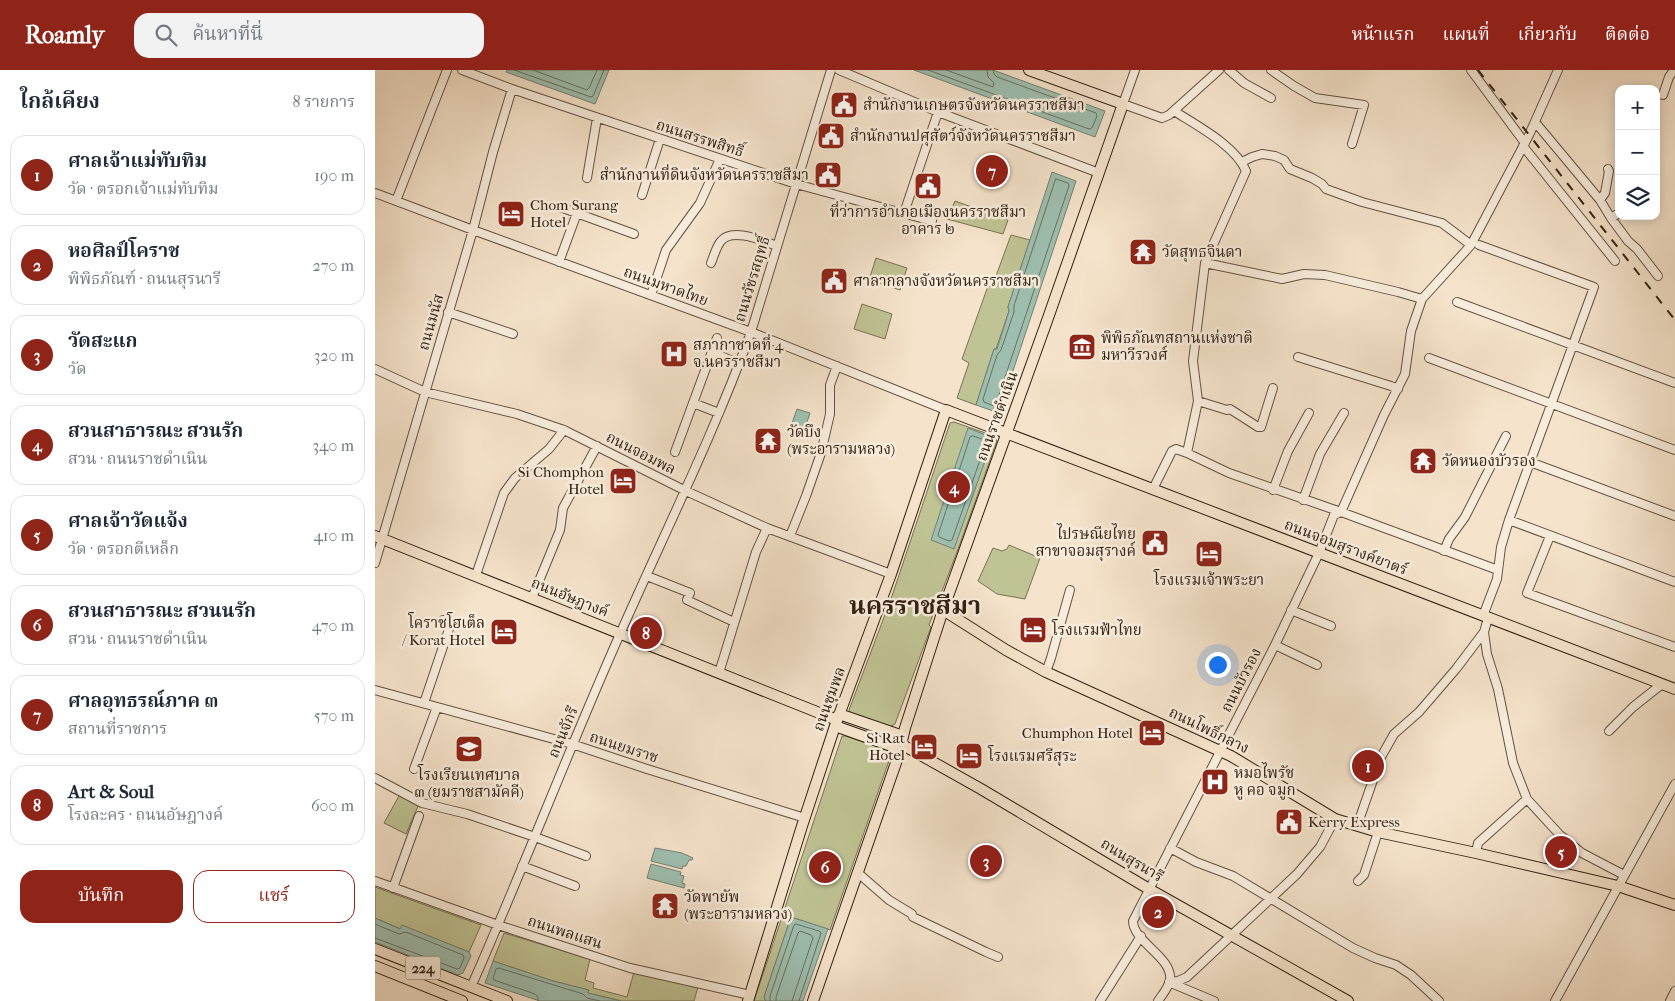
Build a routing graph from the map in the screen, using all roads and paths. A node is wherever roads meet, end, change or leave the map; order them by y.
1 (447, 70) edge
2 (462, 70) edge
3 (831, 70) edge
4 (839, 70) edge
5 (1029, 70) edge
6 (1135, 70) edge
7 (1219, 70) edge
8 (1229, 70) edge
9 (1271, 70) edge
10 (1471, 70) edge
11 (1558, 70) edge
12 (1674, 70) edge
13 (511, 89) junction
14 (1663, 95) dead end
15 (1271, 98) dead end
16 (1123, 104) junction
17 (1174, 111) junction
18 (938, 112) junction
19 (597, 118) junction
20 (1535, 122) junction
21 (660, 139) junction
22 (1352, 144) dead end
23 (1524, 145) junction
24 (720, 159) junction
25 (1242, 162) junction
26 (1608, 168) dead end
27 (1099, 173) junction
28 (587, 178) dead end
29 (796, 184) junction
30 (375, 193) edge
31 (642, 194) dead end
32 (1600, 200) junction
33 (396, 201) junction
34 (560, 207) dead end
35 (904, 213) junction
36 (577, 214) junction
37 (1615, 216) edge
38 (1611, 218) junction
39 (932, 220) dead end
40 (473, 230) junction
41 (634, 234) dead end
42 (1475, 245) junction
43 (777, 246) junction
44 (1615, 261) dead end
45 (559, 262) junction
46 (711, 263) dead end
47 (1205, 263) junction
48 (1658, 276) dead end
49 (651, 295) junction
50 (1423, 300) junction
51 (1457, 302) dead end
52 (448, 312) junction
53 (751, 332) junction
54 (513, 334) dead end
55 (717, 338) dead end
56 (1572, 345) junction
57 (712, 352) junction
58 (1298, 357) dead end
59 (1429, 358) dead end
60 (739, 364) junction
61 (837, 366) junction
62 (375, 369) edge
63 (1675, 383) edge
64 (1273, 388) dead end
65 (1398, 389) junction
66 (425, 392) junction
67 (1198, 401) junction
68 (693, 403) junction
69 (1551, 404) junction
70 (945, 410) junction
71 (719, 413) junction
72 (1344, 413) dead end
73 (1309, 414) dead end
74 (564, 430) junction
75 (1007, 433) junction
76 (1506, 436) dead end
77 (597, 446) junction
78 (1675, 450) edge
79 (675, 452) dead end
80 (1187, 453) junction
81 (1530, 462) junction
82 (1153, 489) junction
83 (1273, 490) junction
84 (686, 491) junction
85 (1303, 500) junction
86 (1341, 512) junction
87 (1675, 516) edge
88 (1509, 520) junction
89 (767, 528) junction
90 (789, 536) junction
91 (1550, 536) junction
92 (379, 537) edge
93 (1444, 551) junction
94 (1319, 553) junction
95 (375, 563) edge
96 (1498, 570) junction
97 (891, 574) junction
98 (476, 575) junction
99 (647, 576) junction
100 (1675, 582) edge
101 (1070, 590) dead end
102 (532, 598) junction
103 (943, 610) junction
104 (1291, 610) junction
105 (1486, 617) junction
106 (443, 620) dead end
107 (734, 622) junction
108 (1331, 626) dead end
109 (1484, 632) junction
110 (620, 634) junction
111 (1275, 644) junction
112 (1675, 647) edge
113 (1317, 665) dead end
114 (1046, 672) junction
115 (719, 673) junction
116 (1662, 684) junction
117 (1675, 689) edge
118 (375, 690) edge
119 (424, 704) junction
120 (437, 707) junction
121 (837, 720) junction
122 (1609, 731) dead end
123 (901, 743) junction
124 (572, 744) junction
125 (1221, 750) junction
126 (414, 769) dead end
127 (375, 778) edge
128 (1675, 784) edge
129 (1527, 799) junction
130 (419, 816) dead end
131 (805, 818) junction
132 (1335, 818) junction
133 (1357, 826) junction
134 (1378, 832) junction
135 (535, 836) junction
136 (1170, 848) junction
137 (1476, 853) junction
138 (586, 856) dead end
139 (523, 866) junction
140 (857, 872) junction
141 (1624, 875) junction
142 (1358, 881) dead end
143 (375, 882) edge
144 (575, 886) dead end
145 (1618, 886) junction
146 (393, 888) junction
147 (1149, 889) junction
148 (1271, 899) junction
149 (1675, 904) edge
150 (498, 925) junction
151 (1141, 936) junction
152 (1232, 936) junction
153 (375, 949) edge
154 (998, 957) dead end
155 (375, 966) edge
156 (1169, 982) junction
157 (471, 987) junction
158 (1675, 991) edge
159 (749, 998) edge
160 (463, 1001) edge
161 (507, 1001) edge
162 (813, 1001) edge
163 (1100, 1001) edge
164 (1158, 1001) edge
165 (1214, 1001) edge
166 (1348, 1001) edge
167 (1439, 1001) edge
168 (1555, 1001) edge
169 (1670, 1001) edge

1 - 33 street
2 - 13 street, ถนนสรรพสิทธิ์
3 - 29 street, ถนนวัชรสฤทธิ์
4 - 18 street
5 - 16 main road
6 - 16 street, ถนนราชดำเนิน
7 - 17 street
8 - 15 street
9 - 22 street
10 - 23 street
11 - 20 street, ถนนบัวรอง
12 - 14 street
13 - 19 street, ถนนสรรพสิทธิ์
13 - 40 street, ถนนมนัส
16 - 17 street
16 - 27 main road, ถนนราชดำเนิน
17 - 25 street
18 - 27 street
18 - 35 street
19 - 21 street, ถนนสรรพสิทธิ์
19 - 28 street
20 - 23 street, ถนนบัวรอง
20 - 32 street
21 - 24 street, ถนนสรรพสิทธิ์
21 - 31 street
23 - 42 street, ถนนบัวรอง
23 - 44 street
24 - 29 street, ถนนสรรพสิทธิ์
24 - 49 street
25 - 42 street
25 - 47 street
26 - 32 street
27 - 75 main road, ถนนราชดำเนิน
29 - 35 street, ถนนสรรพสิทธิ์
29 - 43 street, ถนนวัชรสฤทธิ์
30 - 33 street, ถนนมหาดไทย
32 - 38 street
33 - 40 street, ถนนมหาดไทย
34 - 36 street
35 - 39 street, ถนนสรรพสิทธิ์
36 - 41 street
36 - 45 street
37 - 38 street
38 - 48 street
40 - 45 street, ถนนมหาดไทย
40 - 52 street, ถนนมนัส
42 - 50 street, ถนนบัวรอง
42 - 56 street
43 - 46 street
43 - 53 street, ถนนวัชรสฤทธิ์
45 - 49 street, ถนนมหาดไทย
47 - 50 street
47 - 67 street
49 - 53 street, ถนนมหาดไทย
50 - 65 street, ถนนบัวรอง
51 - 56 street
52 - 54 street
52 - 66 street, ถนนมนัส
53 - 60 street, ถนนวัชรสฤทธิ์
53 - 61 street, ถนนมหาดไทย
55 - 57 street
56 - 63 street
56 - 69 street
57 - 60 street
57 - 68 street
58 - 65 street
59 - 69 street
60 - 71 street, ถนนวัชรสฤทธิ์
61 - 70 street, ถนนมหาดไทย
61 - 90 street
62 - 66 street, ถนนจอมพล
64 - 67 street
65 - 86 street, ถนนบัวรอง
66 - 74 street, ถนนจอมพล
66 - 92 street, ถนนมนัส
67 - 80 street
68 - 71 street
68 - 79 street
69 - 78 street
69 - 81 street
70 - 75 main road, ถนนจอมสุรางค์ยาตร์
70 - 97 main road, ถนนชุมพล
71 - 84 street, ถนนวัชรสฤทธิ์
72 - 85 street
73 - 83 street
74 - 77 street, ถนนจอมพล
74 - 98 street
75 - 82 main road, ถนนจอมสุรางค์ยาตร์
75 - 103 main road, ถนนราชดำเนิน
76 - 93 street
77 - 84 street, ถนนจอมพล
77 - 102 street
80 - 82 street
80 - 83 street
81 - 87 street
81 - 88 street
82 - 94 main road, ถนนจอมสุรางค์ยาตร์
83 - 85 street
84 - 89 street, ถนนจอมพล
84 - 99 street, ถนนจักรี
85 - 86 street
86 - 93 street
86 - 94 street, ถนนบัวรอง
88 - 91 street
88 - 96 street
89 - 90 street, ถนนจอมพล
89 - 107 street
90 - 97 street, ถนนจอมพล
91 - 100 street
91 - 112 street
92 - 95 street, ถนนมนัส
92 - 98 main road, ถนนอัษฎางค์
93 - 96 street
94 - 104 street, ถนนบัวรอง
94 - 105 main road, ถนนจอมสุรางค์ยาตร์
96 - 105 street
97 - 121 main road, ถนนชุมพล
98 - 102 main road, ถนนอัษฎางค์
99 - 107 street
99 - 110 street, ถนนจักรี
101 - 114 street
102 - 110 main road, ถนนอัษฎางค์
103 - 114 main road, ถนนโพธิ์กลาง
103 - 123 main road, ถนนราชดำเนิน
104 - 108 street
104 - 111 street, ถนนบัวรอง
105 - 109 street
105 - 116 main road, ถนนจอมสุรางค์ยาตร์
106 - 119 street
107 - 115 street
109 - 129 street
109 - 133 street
110 - 115 main road, ถนนอัษฎางค์
110 - 124 street, ถนนจักรี
111 - 113 street
111 - 125 street, ถนนบัวรอง
114 - 125 main road, ถนนโพธิ์กลาง
115 - 121 main road, ถนนอัษฎางค์
116 - 117 main road, ถนนจอมสุรางค์ยาตร์
116 - 122 street
118 - 119 street, ถนนยมราช
119 - 120 street, ถนนยมราช
120 - 124 street, ถนนยมราช
120 - 126 street
121 - 123 main road, ถนนสุรนารี
121 - 131 main road, ถนนชุมพล
123 - 140 main road, ถนนราชดำเนิน
123 - 147 main road, ถนนสุรนารี
124 - 131 street, ถนนยมราช
124 - 135 street, ถนนจักรี
125 - 132 main road, ถนนโพธิ์กลาง
125 - 136 street, ถนนบัวรอง
127 - 135 street
128 - 141 street
129 - 137 street
129 - 141 street
130 - 146 street
131 - 159 main road, ถนนชุมพล
132 - 133 main road, ถนนโพธิ์กลาง
132 - 148 street
133 - 134 main road, ถนนโพธิ์กลาง
134 - 137 main road, ถนนโพธิ์กลาง
134 - 142 street
135 - 138 street
135 - 139 street, ถนนจักรี
136 - 147 street, ถนนบัวรอง
136 - 148 street
137 - 145 main road, ถนนโพธิ์กลาง
139 - 144 street
139 - 150 street, ถนนจักรี
140 - 154 street
140 - 162 main road, ถนนราชดำเนิน
141 - 145 street
143 - 146 street, ถนนพลแสน
145 - 149 main road, ถนนโพธิ์กลาง
145 - 168 street
146 - 150 street, ถนนพลแสน
147 - 151 street, ถนนบัวรอง
147 - 152 main road, ถนนสุรนารี
148 - 152 street
148 - 167 street
150 - 157 street, ถนนจักรี
150 - 159 street, ถนนพลแสน
151 - 156 street, ถนนบัวรอง
151 - 163 street
152 - 156 street
152 - 166 main road, ถนนสุรนารี
153 - 157 main road, 224
155 - 160 main road, 224
156 - 164 street
156 - 165 street
157 - 160 main road
157 - 161 main road, 224
158 - 169 street

